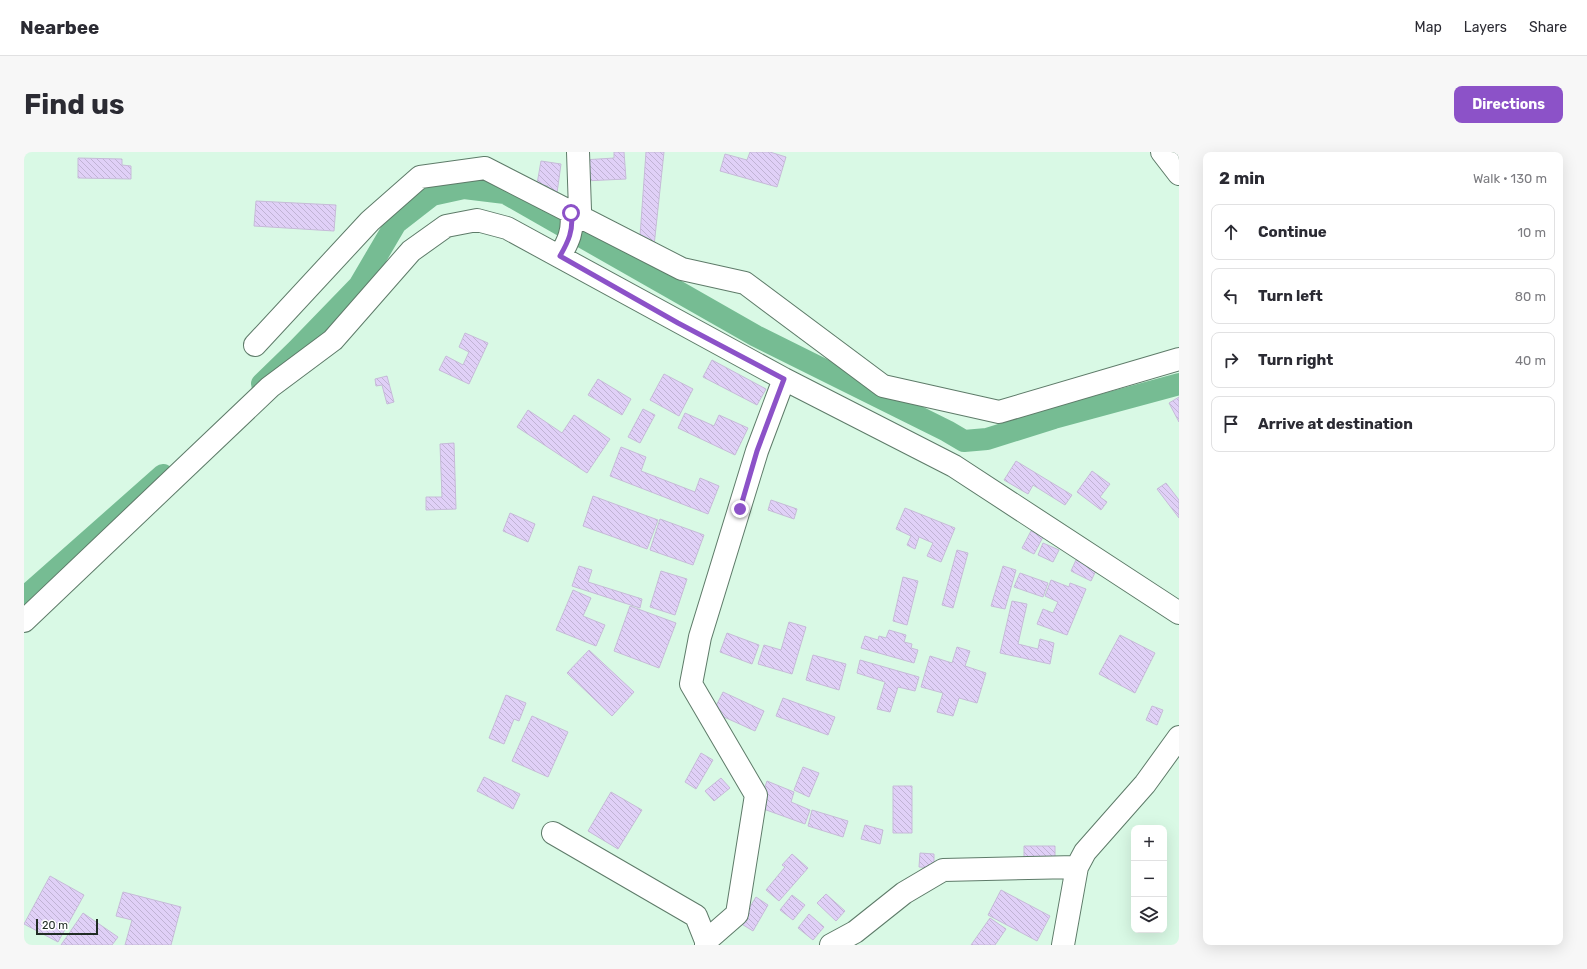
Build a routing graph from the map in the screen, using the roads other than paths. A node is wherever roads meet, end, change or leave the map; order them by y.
1 (578, 152) edge
2 (1162, 152) edge
3 (1179, 174) edge
4 (568, 234) junction
5 (256, 345) dead end
6 (1179, 359) edge
7 (784, 379) junction
8 (1179, 613) edge
9 (24, 621) edge
10 (1179, 737) edge
11 (553, 833) dead end
12 (1077, 867) junction
13 (706, 943) edge
14 (831, 945) edge
15 (1063, 945) edge

1 - 4 street
2 - 3 street
4 - 5 street
4 - 6 street
4 - 7 street
4 - 9 street
7 - 8 street
7 - 13 street
10 - 12 street
11 - 13 street
12 - 14 street
12 - 15 street

